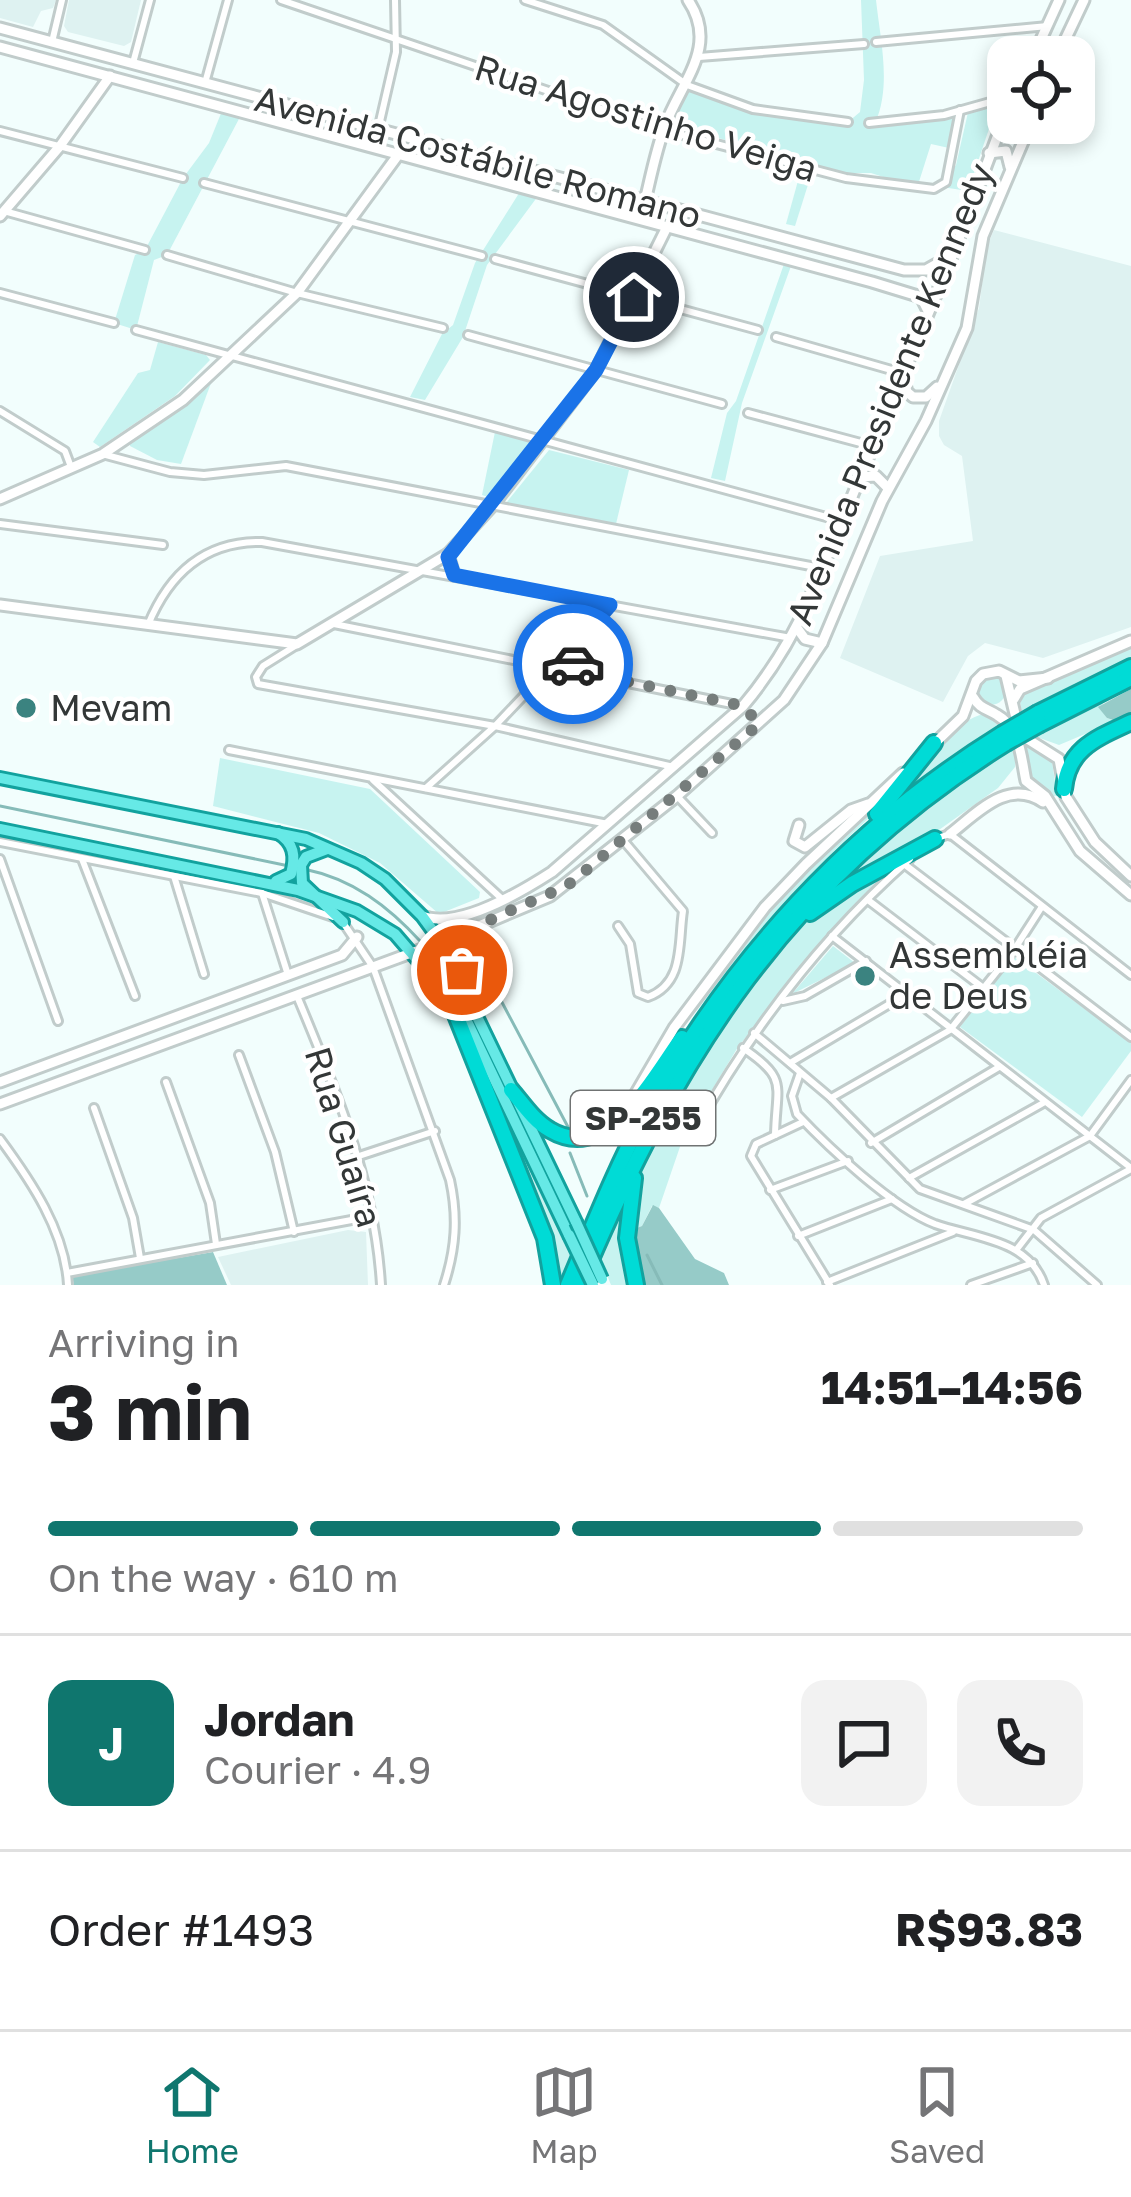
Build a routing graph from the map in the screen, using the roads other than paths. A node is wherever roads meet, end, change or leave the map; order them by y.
1 (62, 0) edge
2 (150, 0) edge
3 (228, 0) edge
4 (281, 0) edge
5 (395, 0) edge
6 (525, 0) edge
7 (688, 0) edge
8 (1060, 0) edge
9 (1082, 4) edge
10 (1048, 26) junction
11 (0, 28) edge
12 (1043, 36) edge
13 (1067, 36) edge
14 (397, 41) junction
15 (52, 42) junction
16 (876, 42) dead end
17 (864, 44) dead end
18 (0, 47) edge
19 (94, 53) junction
20 (699, 57) junction
21 (133, 63) junction
22 (93, 71) junction
23 (110, 76) junction
24 (205, 83) junction
25 (687, 85) junction
26 (221, 88) junction
27 (100, 89) junction
28 (987, 103) edge
29 (216, 106) junction
30 (960, 110) junction
31 (848, 122) dead end
32 (869, 122) dead end
33 (377, 130) junction
34 (663, 130) junction
35 (0, 131) edge
36 (392, 133) junction
37 (993, 144) edge
38 (1022, 144) edge
39 (60, 146) junction
40 (385, 152) junction
41 (989, 153) junction
42 (398, 155) junction
43 (383, 172) junction
44 (537, 172) junction
45 (1010, 173) junction
46 (182, 178) dead end
47 (204, 183) dead end
48 (532, 190) junction
49 (645, 201) junction
50 (2, 212) edge
51 (352, 222) junction
52 (666, 229) junction
53 (793, 241) junction
54 (145, 250) dead end
55 (952, 254) junction
56 (166, 255) dead end
57 (482, 256) dead end
58 (786, 258) junction
59 (495, 259) dead end
60 (0, 293) edge
61 (297, 293) junction
62 (634, 297) junction
63 (928, 311) junction
64 (114, 323) dead end
65 (443, 328) dead end
66 (136, 330) dead end
67 (758, 330) dead end
68 (468, 335) dead end
69 (776, 337) dead end
70 (233, 356) junction
71 (596, 370) junction
72 (902, 374) junction
73 (941, 384) junction
74 (722, 404) dead end
75 (0, 411) edge
76 (748, 412) dead end
77 (555, 424) junction
78 (542, 440) junction
79 (562, 445) junction
80 (872, 446) junction
81 (103, 454) junction
82 (71, 467) junction
83 (860, 477) junction
84 (888, 488) junction
85 (1, 496) edge
86 (493, 505) junction
87 (841, 521) junction
88 (0, 524) edge
89 (163, 545) dead end
90 (448, 554) junction
91 (821, 568) junction
92 (420, 571) junction
93 (454, 575) junction
94 (0, 605) edge
95 (610, 605) junction
96 (334, 624) junction
97 (148, 625) junction
98 (794, 633) junction
99 (1131, 641) edge
100 (822, 643) junction
101 (297, 644) junction
102 (571, 650) junction
103 (554, 666) junction
104 (1131, 667) edge
105 (577, 671) junction
106 (1006, 676) junction
107 (1048, 677) junction
108 (1131, 678) edge
109 (973, 689) junction
110 (1012, 701) junction
111 (743, 706) junction
112 (1039, 719) junction
113 (1131, 722) edge
114 (759, 724) junction
115 (495, 726) junction
116 (1004, 739) junction
117 (934, 743) junction
118 (229, 750) dead end
119 (674, 766) junction
120 (0, 778) edge
121 (372, 778) junction
122 (426, 788) junction
123 (1064, 789) junction
124 (677, 796) junction
125 (874, 802) junction
126 (1056, 813) junction
127 (608, 824) junction
128 (799, 825) dead end
129 (0, 829) edge
130 (272, 830) junction
131 (712, 833) dead end
132 (950, 834) junction
133 (934, 839) junction
134 (623, 840) junction
135 (0, 842) edge
136 (330, 848) junction
137 (575, 854) junction
138 (300, 856) junction
139 (81, 858) junction
140 (0, 859) edge
141 (904, 864) junction
142 (586, 870) junction
143 (296, 875) junction
144 (174, 876) junction
145 (1131, 876) edge
146 (814, 882) junction
147 (261, 887) junction
148 (315, 894) junction
149 (1131, 895) edge
150 (280, 898) junction
151 (502, 899) junction
152 (868, 900) junction
153 (1041, 908) junction
154 (422, 916) junction
155 (268, 918) junction
156 (343, 922) junction
157 (617, 926) dead end
158 (473, 929) junction
159 (832, 936) junction
160 (357, 938) junction
161 (441, 943) junction
162 (1015, 950) junction
163 (414, 952) junction
164 (328, 961) junction
165 (389, 961) junction
166 (866, 961) junction
167 (373, 967) junction
168 (749, 967) junction
169 (204, 974) dead end
170 (1131, 974) edge
171 (289, 975) junction
172 (335, 979) junction
173 (464, 987) junction
174 (982, 987) junction
175 (382, 988) junction
176 (249, 990) junction
177 (296, 993) junction
178 (908, 993) junction
179 (448, 995) junction
180 (135, 996) dead end
181 (779, 1002) junction
182 (255, 1009) junction
183 (58, 1021) dead end
184 (950, 1030) junction
185 (754, 1033) junction
186 (1131, 1037) edge
187 (116, 1042) junction
188 (743, 1048) junction
189 (239, 1054) dead end
190 (122, 1058) junction
191 (790, 1063) junction
192 (999, 1067) junction
193 (800, 1073) junction
194 (1131, 1080) edge
195 (0, 1082) edge
196 (166, 1082) dead end
197 (511, 1090) junction
198 (1121, 1096) junction
199 (831, 1098) junction
200 (1045, 1102) junction
201 (0, 1104) edge
202 (1131, 1104) edge
203 (94, 1108) dead end
204 (662, 1109) junction
205 (625, 1115) junction
206 (803, 1121) junction
207 (697, 1127) dead end
208 (435, 1132) junction
209 (776, 1135) junction
210 (1090, 1136) junction
211 (0, 1139) edge
212 (872, 1143) junction
213 (358, 1156) junction
214 (848, 1161) junction
215 (1131, 1168) edge
216 (909, 1178) junction
217 (770, 1190) junction
218 (892, 1199) junction
219 (964, 1204) junction
220 (373, 1216) junction
221 (1034, 1230) junction
222 (957, 1231) junction
223 (294, 1232) junction
224 (798, 1236) junction
225 (216, 1245) junction
226 (1017, 1249) junction
227 (140, 1258) junction
228 (1033, 1263) junction
229 (67, 1273) junction
230 (600, 1283) edge
231 (828, 1283) edge
232 (68, 1285) edge
233 (381, 1285) edge
234 (444, 1285) edge
235 (554, 1285) edge
236 (568, 1285) edge
237 (580, 1285) edge
238 (636, 1285) edge
239 (971, 1285) edge
240 (1044, 1285) edge
241 (1097, 1285) edge

1 - 15 street
2 - 21 street
3 - 24 street
4 - 14 street, Rua Agostinho Veiga
5 - 14 street
6 - 25 street
7 - 20 main road
8 - 9 main road
8 - 10 main road
9 - 13 main road
10 - 12 main road
10 - 16 street
11 - 15 main road, Avenida Costábile Romano
14 - 33 street
14 - 34 street, Rua Agostinho Veiga
15 - 19 main road, Avenida Costábile Romano
17 - 20 street
18 - 22 main road, Avenida Costábile Romano
19 - 21 main road, Avenida Costábile Romano
19 - 22 main road
20 - 25 main road
21 - 24 main road, Avenida Costábile Romano
22 - 23 main road, Avenida Costábile Romano
22 - 27 main road
23 - 27 main road
23 - 29 main road, Avenida Costábile Romano
24 - 26 main road, Avenida Costábile Romano
25 - 31 street
25 - 34 main road
26 - 29 main road
26 - 33 main road, Avenida Costábile Romano
27 - 39 main road
28 - 30 street
29 - 40 main road, Avenida Costábile Romano
30 - 32 street
30 - 34 street, Rua Agostinho Veiga
33 - 36 main road, Avenida Costábile Romano
34 - 49 main road
35 - 39 street
36 - 40 main road
36 - 44 main road, Avenida Costábile Romano
37 - 41 main road, Avenida Presidente Kennedy
38 - 45 main road, Avenida Presidente Kennedy
39 - 46 street
39 - 50 main road
40 - 42 main road, Avenida Costábile Romano
40 - 43 main road
41 - 45 main road
41 - 55 main road, Avenida Presidente Kennedy
42 - 43 main road
42 - 48 main road, Avenida Costábile Romano
43 - 51 main road
44 - 48 main road
44 - 49 main road, Avenida Costábile Romano
45 - 73 main road, Avenida Presidente Kennedy
47 - 51 street
48 - 52 main road, Avenida Costábile Romano
49 - 53 main road, Avenida Costábile Romano
50 - 54 street
51 - 57 street
51 - 61 main road
52 - 58 main road, Avenida Costábile Romano
52 - 62 main road
53 - 55 main road, Avenida Costábile Romano
53 - 58 main road
55 - 63 main road, Avenida Presidente Kennedy
56 - 61 street
58 - 63 main road, Avenida Costábile Romano
59 - 62 street
60 - 64 street
61 - 65 street
61 - 70 main road
62 - 67 street
62 - 71 main road
63 - 72 main road, Avenida Presidente Kennedy
66 - 70 street
68 - 71 street
69 - 72 street
70 - 78 street
70 - 81 main road
71 - 74 street
71 - 77 main road
72 - 73 main road
72 - 80 main road, Avenida Presidente Kennedy
73 - 84 main road, Avenida Presidente Kennedy
75 - 82 street
76 - 80 street
77 - 78 main road
77 - 79 street
78 - 79 street
78 - 86 main road
79 - 87 street
80 - 83 main road, Avenida Presidente Kennedy
81 - 82 main road
81 - 86 street
82 - 85 main road
83 - 84 main road
83 - 87 main road, Avenida Presidente Kennedy
84 - 100 main road, Avenida Presidente Kennedy
86 - 90 main road
86 - 91 street
87 - 91 main road, Avenida Presidente Kennedy
88 - 89 street
90 - 92 main road
90 - 93 main road
91 - 98 main road, Avenida Presidente Kennedy
92 - 93 street
92 - 96 main road
92 - 97 street
93 - 95 street
94 - 97 main road
95 - 98 street
95 - 102 street
96 - 101 main road
96 - 103 street
97 - 101 main road
98 - 100 main road
98 - 111 main road, Avenida Presidente Kennedy
99 - 107 main road
100 - 114 main road, Avenida Presidente Kennedy
101 - 115 street
102 - 103 street
102 - 105 street
103 - 105 street
103 - 115 street
104 - 112 highway, SP-255
105 - 111 street
106 - 107 main road
106 - 109 main road
106 - 110 main road
107 - 110 main road
108 - 112 highway, SP-255
109 - 117 main road
109 - 126 main road
110 - 123 main road
111 - 114 main road
111 - 119 main road, Avenida Presidente Kennedy
112 - 116 highway, SP-255, bridge
113 - 123 highway
114 - 124 main road, Avenida Presidente Kennedy
115 - 119 street
115 - 122 street
116 - 146 highway, SP-255
116 - 168 highway, SP-255
117 - 125 main road
117 - 146 highway
118 - 121 street
119 - 127 main road, Avenida Presidente Kennedy
120 - 130 main road
121 - 122 street
121 - 151 street
122 - 127 street
123 - 145 main road
124 - 131 street
124 - 134 main road, Avenida Presidente Kennedy
125 - 128 main road
125 - 205 main road
126 - 132 main road
126 - 149 main road
127 - 134 main road
127 - 137 main road, Avenida Presidente Kennedy
129 - 147 main road
130 - 136 main road
130 - 138 main road
132 - 133 street
132 - 153 street
133 - 141 street
133 - 168 highway
134 - 142 main road, Avenida Presidente Kennedy
134 - 157 street
135 - 139 street
136 - 138 main road
136 - 154 main road
137 - 142 main road
137 - 151 main road, Avenida Presidente Kennedy
138 - 143 main road
139 - 144 street
139 - 180 street
140 - 183 street
141 - 152 street
141 - 162 street
142 - 158 main road, Avenida Presidente Kennedy
143 - 147 main road
143 - 148 main road
144 - 147 street
144 - 169 street
146 - 168 highway, SP-255
147 - 148 main road
147 - 150 street
147 - 155 street
148 - 156 main road
148 - 163 main road
150 - 155 street
150 - 156 street
151 - 154 main road, Avenida Presidente Kennedy
152 - 159 street
152 - 174 street
153 - 162 street
153 - 170 street
154 - 161 main road
155 - 171 street
156 - 160 street
158 - 161 main road, Avenida Presidente Kennedy
158 - 173 main road
159 - 166 street
159 - 181 street
160 - 164 main road
160 - 167 street
161 - 163 main road, Avenida Presidente Kennedy
161 - 173 main road
162 - 174 street
162 - 186 street
163 - 165 main road, Avenida Presidente Kennedy
163 - 179 main road
164 - 171 main road
164 - 172 main road
165 - 167 main road, Avenida Presidente Kennedy
165 - 175 street
166 - 178 street
166 - 181 street
167 - 172 main road, Avenida Presidente Kennedy
167 - 175 street
168 - 204 highway, SP-255
168 - 205 highway
168 - 236 highway, SP-255
171 - 176 main road
172 - 177 main road, Avenida Presidente Kennedy
173 - 197 main road
174 - 184 street
175 - 208 street
176 - 182 main road
176 - 187 main road
177 - 182 main road, Avenida Presidente Kennedy
177 - 213 street, Rua Guaíra
178 - 184 street
178 - 191 street
179 - 230 main road, bridge
179 - 235 highway
181 - 185 street
182 - 190 main road, Avenida Presidente Kennedy
184 - 192 street
184 - 199 street
185 - 188 street
185 - 191 street
187 - 190 main road
187 - 195 main road
188 - 207 street
188 - 209 street
189 - 223 street
190 - 201 main road, Avenida Presidente Kennedy
191 - 193 street
192 - 200 street
192 - 212 street
193 - 199 street
193 - 206 street
194 - 198 street
196 - 225 street
197 - 205 highway
197 - 230 main road, bridge
198 - 202 street
198 - 210 street
199 - 212 street
200 - 210 street
200 - 216 street
203 - 227 street
204 - 237 highway, SP-255
204 - 238 highway
206 - 209 street
206 - 214 street
208 - 213 street
208 - 234 street
209 - 217 street
210 - 215 street
210 - 219 street
211 - 229 street
212 - 216 street
213 - 220 street, Rua Guaíra
214 - 217 street
214 - 218 street
215 - 221 street
216 - 219 street
217 - 224 street
218 - 222 street
218 - 224 street
219 - 221 street
220 - 223 street
220 - 233 street, Rua Guaíra
221 - 226 street
221 - 241 street
222 - 226 street
222 - 231 street
223 - 225 street
224 - 231 street
225 - 227 street
226 - 228 street
227 - 229 street
228 - 239 street
228 - 240 street
229 - 232 street

